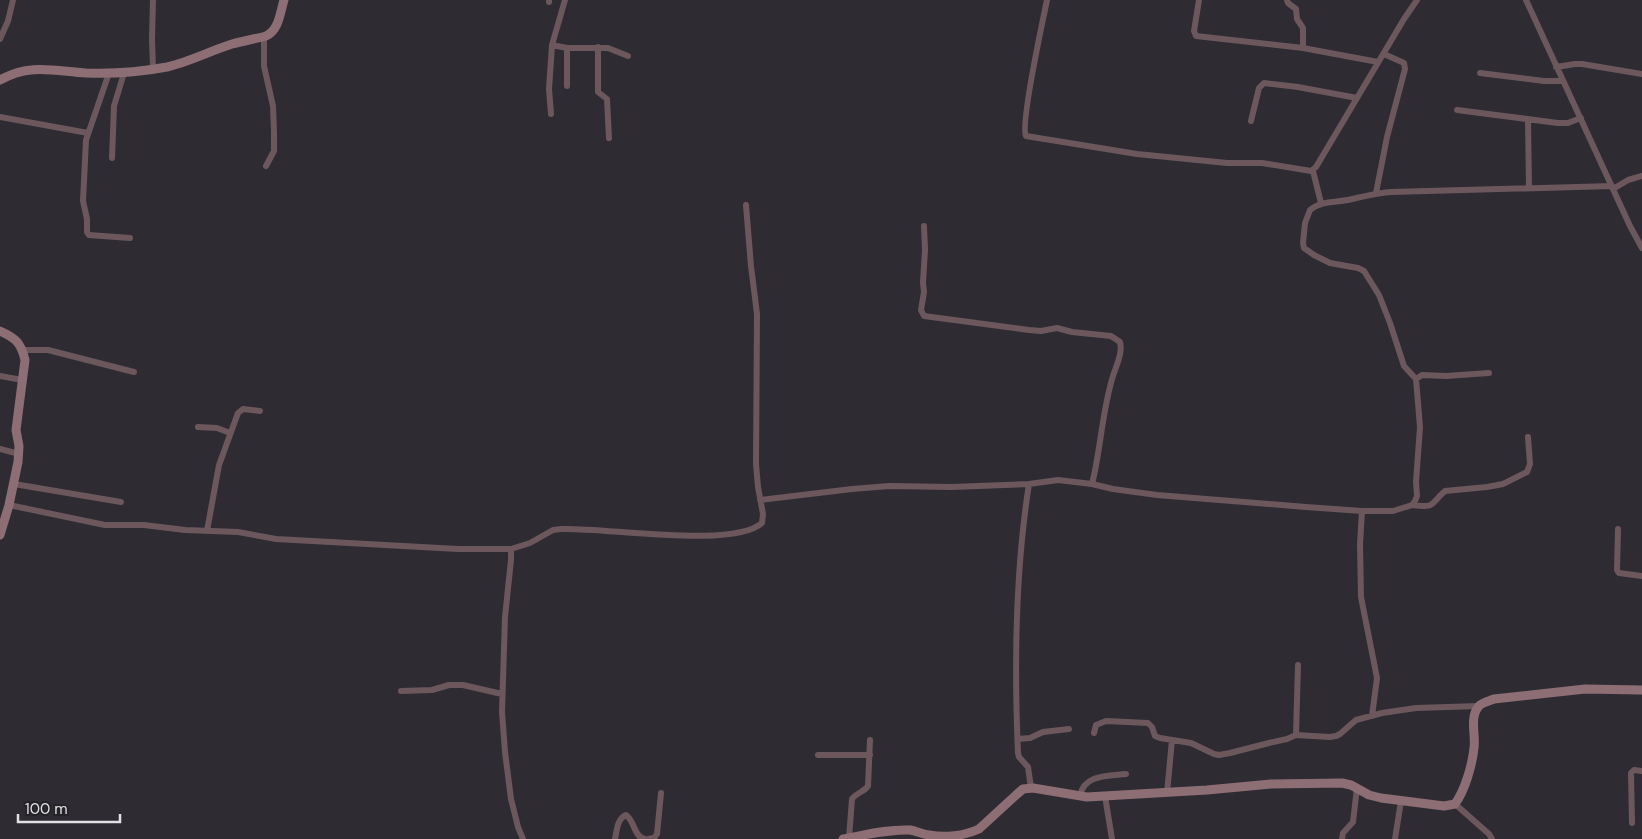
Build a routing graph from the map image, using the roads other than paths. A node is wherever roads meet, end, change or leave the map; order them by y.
1 (13, 0) edge
2 (153, 0) edge
3 (284, 0) edge
4 (565, 0) edge
5 (1047, 0) edge
6 (1199, 0) edge
7 (1287, 0) edge
8 (1417, 0) edge
9 (1526, 0) edge
10 (264, 37) junction
11 (0, 39) edge
12 (552, 45) junction
13 (598, 47) junction
14 (567, 48) junction
15 (1303, 48) junction
16 (1384, 54) junction
17 (628, 56) dead end
18 (1378, 62) junction
19 (1556, 67) junction
20 (153, 69) junction
21 (109, 73) junction
22 (124, 73) junction
23 (1480, 73) dead end
24 (1642, 74) edge
25 (0, 79) edge
26 (1563, 81) junction
27 (567, 86) dead end
28 (1357, 98) junction
29 (1457, 110) dead end
30 (551, 114) dead end
31 (0, 117) edge
32 (1581, 118) junction
33 (1528, 120) junction
34 (1251, 121) dead end
35 (88, 134) junction
36 (609, 138) dead end
37 (112, 158) dead end
38 (266, 166) dead end
39 (1313, 171) junction
40 (1642, 176) edge
41 (1616, 186) junction
42 (1529, 188) junction
43 (1376, 193) junction
44 (1321, 203) junction
45 (746, 205) dead end
46 (924, 226) dead end
47 (130, 238) dead end
48 (1642, 246) edge
49 (0, 331) edge
50 (23, 350) junction
51 (134, 372) dead end
52 (1489, 373) dead end
53 (0, 376) edge
54 (1416, 379) junction
55 (22, 380) junction
56 (260, 411) dead end
57 (198, 427) dead end
58 (230, 433) junction
59 (1528, 436) dead end
60 (0, 449) edge
61 (19, 454) junction
62 (14, 484) junction
63 (1029, 484) junction
64 (1092, 484) junction
65 (760, 500) junction
66 (121, 502) dead end
67 (9, 505) junction
68 (1412, 505) junction
69 (1362, 511) junction
70 (1618, 529) dead end
71 (207, 531) junction
72 (0, 534) edge
73 (511, 549) junction
74 (1642, 576) edge
75 (1298, 665) dead end
76 (400, 691) dead end
77 (1641, 692) edge
78 (502, 694) junction
79 (1479, 706) junction
80 (1372, 716) junction
81 (1069, 730) dead end
82 (1094, 733) dead end
83 (1296, 735) junction
84 (870, 740) dead end
85 (1018, 740) junction
86 (1172, 740) junction
87 (818, 755) dead end
88 (870, 755) junction
89 (1642, 771) edge
90 (1126, 774) dead end
91 (1031, 788) junction
92 (1357, 788) junction
93 (1167, 792) junction
94 (661, 793) dead end
95 (1080, 796) junction
96 (1105, 796) junction
97 (1401, 801) junction
98 (1455, 804) junction
99 (1632, 823) dead end
100 (846, 838) edge
101 (523, 839) edge
102 (615, 839) edge
103 (647, 839) edge
104 (1112, 839) edge
105 (1342, 839) edge
106 (1395, 839) edge
107 (1492, 839) edge

1 - 11 street
2 - 20 street
3 - 10 street
4 - 12 street
5 - 39 street
6 - 15 street
7 - 15 street
8 - 16 street
9 - 19 street
10 - 20 street
10 - 38 street
12 - 14 street
12 - 30 street
13 - 14 street
13 - 17 street
13 - 36 street
14 - 27 street
15 - 18 street
16 - 18 street
16 - 43 street
18 - 28 street
19 - 24 street
19 - 26 street
20 - 22 street
21 - 22 street
21 - 25 street
21 - 35 street
22 - 37 street
23 - 26 street
26 - 32 street
28 - 34 street
28 - 39 street
29 - 33 street
31 - 35 street
32 - 33 street
32 - 41 street
33 - 42 street
35 - 47 street
39 - 44 street
40 - 41 street
41 - 42 street
41 - 48 street
42 - 43 street
43 - 44 street
44 - 54 street
45 - 65 street
46 - 64 street
49 - 50 street
50 - 51 street
50 - 55 street
52 - 54 street
53 - 55 street
54 - 68 street
55 - 61 street
56 - 58 street
57 - 58 street
58 - 71 street
59 - 68 street
60 - 61 street
61 - 62 street
62 - 66 street
62 - 67 street
63 - 64 street
63 - 65 street
63 - 85 street
64 - 69 street
65 - 73 street
67 - 71 street
67 - 72 street
68 - 69 street
69 - 80 street
70 - 74 street
71 - 73 street
73 - 78 street
75 - 83 street
76 - 78 street
77 - 79 street
78 - 101 street
79 - 80 street
79 - 98 street
80 - 83 street
81 - 85 street
82 - 86 street
83 - 86 street
84 - 88 street
85 - 91 street
86 - 93 street
87 - 88 street
88 - 100 street
89 - 99 street
90 - 95 street
91 - 95 street
91 - 100 street
92 - 93 street
92 - 97 street
92 - 105 street
93 - 96 street
94 - 103 street
95 - 96 street
96 - 104 street
97 - 98 street
97 - 106 street
98 - 107 street
102 - 103 street

